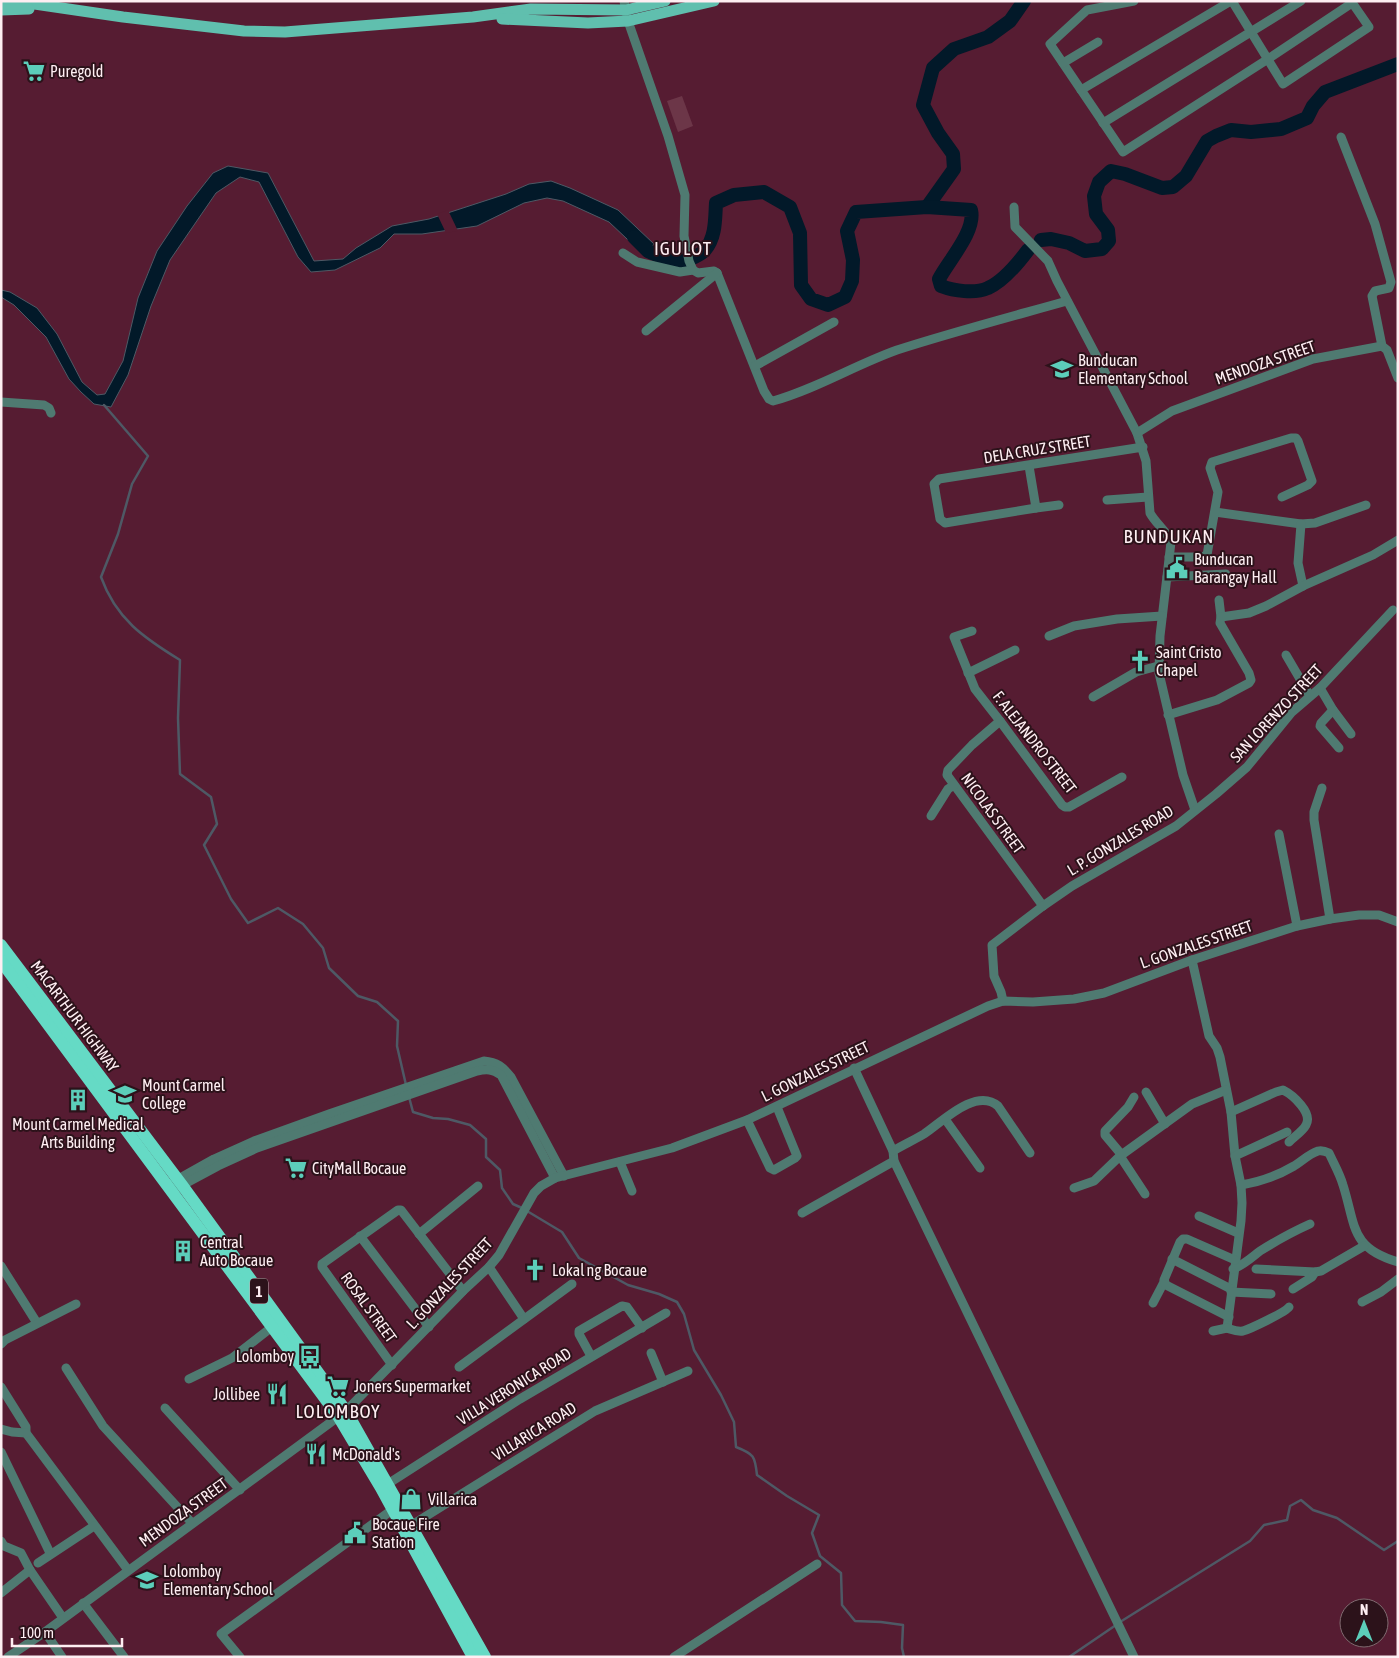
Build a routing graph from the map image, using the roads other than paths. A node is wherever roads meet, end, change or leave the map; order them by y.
1 (1, 1) edge
2 (665, 1) edge
3 (714, 1) edge
4 (1134, 1) edge
5 (1231, 1) edge
6 (1301, 1) edge
7 (1351, 2) edge
8 (50, 6) junction
9 (1, 10) edge
10 (626, 11) edge
11 (1251, 32) junction
12 (1098, 42) dead end
13 (1268, 59) junction
14 (1063, 63) junction
15 (1081, 90) junction
16 (1103, 123) junction
17 (1340, 137) dead end
18 (1014, 207) dead end
19 (623, 253) dead end
20 (693, 270) junction
21 (717, 273) junction
22 (1067, 301) junction
23 (834, 322) dead end
24 (646, 331) dead end
25 (1382, 346) junction
26 (755, 366) junction
27 (1398, 378) edge
28 (1, 402) edge
29 (51, 413) dead end
30 (1137, 432) junction
31 (1143, 447) junction
32 (1029, 466) junction
33 (1282, 496) dead end
34 (1148, 497) junction
35 (1107, 500) dead end
36 (1059, 505) dead end
37 (1366, 505) dead end
38 (1036, 508) junction
39 (1215, 512) junction
40 (1301, 524) junction
41 (1398, 540) edge
42 (1169, 557) junction
43 (1226, 574) dead end
44 (1167, 577) junction
45 (1303, 586) junction
46 (1219, 600) dead end
47 (1393, 610) dead end
48 (1162, 616) junction
49 (1220, 617) junction
50 (972, 631) dead end
51 (1049, 636) dead end
52 (1016, 650) dead end
53 (1286, 655) dead end
54 (1158, 666) junction
55 (968, 673) junction
56 (1320, 688) junction
57 (1310, 696) junction
58 (1093, 697) dead end
59 (1333, 710) junction
60 (1168, 715) junction
61 (1000, 721) junction
62 (1351, 734) dead end
63 (1338, 748) dead end
64 (1122, 777) dead end
65 (954, 785) junction
66 (1322, 788) dead end
67 (1195, 810) junction
68 (931, 816) dead end
69 (1279, 834) dead end
70 (1044, 906) junction
71 (1330, 919) junction
72 (1398, 922) edge
73 (1297, 926) junction
74 (1, 945) edge
75 (1192, 960) junction
76 (6, 965) edge
77 (1003, 1001) junction
78 (854, 1068) junction
79 (413, 1089) junction
80 (1226, 1090) junction
81 (1146, 1092) dead end
82 (1134, 1097) dead end
83 (777, 1106) junction
84 (1231, 1112) junction
85 (945, 1119) junction
86 (747, 1120) junction
87 (1165, 1124) junction
88 (893, 1151) junction
89 (1030, 1153) dead end
90 (1120, 1155) junction
91 (1235, 1156) junction
92 (894, 1161) junction
93 (620, 1162) junction
94 (980, 1168) dead end
95 (564, 1176) junction
96 (555, 1178) junction
97 (174, 1185) junction
98 (478, 1186) dead end
99 (1241, 1186) junction
100 (1074, 1188) dead end
101 (632, 1191) dead end
102 (1145, 1194) dead end
103 (802, 1213) dead end
104 (1199, 1216) dead end
105 (1310, 1224) dead end
106 (1238, 1233) junction
107 (420, 1234) junction
108 (360, 1236) junction
109 (1364, 1246) junction
110 (1172, 1259) junction
111 (1398, 1262) edge
112 (1234, 1265) junction
113 (1, 1266) edge
114 (488, 1267) junction
115 (1256, 1269) dead end
116 (1315, 1272) junction
117 (1398, 1279) edge
118 (1164, 1282) junction
119 (572, 1284) dead end
120 (1293, 1289) dead end
121 (463, 1291) junction
122 (1231, 1291) junction
123 (1271, 1294) dead end
124 (1362, 1302) dead end
125 (1153, 1303) dead end
126 (76, 1304) dead end
127 (1289, 1307) dead end
128 (666, 1313) dead end
129 (1229, 1317) junction
130 (524, 1319) junction
131 (37, 1324) junction
132 (272, 1327) junction
133 (429, 1327) junction
134 (642, 1328) junction
135 (1227, 1328) junction
136 (1213, 1331) dead end
137 (2, 1340) edge
138 (651, 1354) dead end
139 (591, 1356) junction
140 (392, 1365) junction
141 (460, 1367) dead end
142 (66, 1368) dead end
143 (688, 1372) dead end
144 (189, 1379) dead end
145 (663, 1382) junction
146 (1, 1387) edge
147 (164, 1408) dead end
148 (342, 1414) junction
149 (1, 1428) edge
150 (26, 1433) junction
151 (1, 1452) edge
152 (385, 1486) junction
153 (240, 1490) junction
154 (392, 1510) junction
155 (192, 1523) junction
156 (94, 1526) junction
157 (408, 1528) junction
158 (1, 1541) edge
159 (50, 1553) junction
160 (38, 1563) dead end
161 (817, 1564) dead end
162 (30, 1570) junction
163 (128, 1570) junction
164 (1, 1593) edge
165 (83, 1603) junction
166 (63, 1618) junction
167 (45, 1632) junction
168 (8, 1657) edge
169 (62, 1657) edge
170 (124, 1657) edge
171 (240, 1657) edge
172 (473, 1657) edge
173 (485, 1657) edge
174 (674, 1657) edge
175 (1134, 1657) edge

1 - 8 main road
2 - 10 main road
3 - 10 main road
4 - 14 street
5 - 11 street
5 - 15 street
6 - 11 street
7 - 13 street
7 - 13 street
8 - 9 main road
8 - 10 main road
10 - 20 street
11 - 13 street
11 - 16 street
12 - 14 street
13 - 16 street
14 - 15 street
15 - 16 street
17 - 25 street
18 - 22 street, L. P. GONZALES ROAD
19 - 20 street
20 - 21 street
21 - 24 street
21 - 26 street
22 - 26 street
22 - 30 street, L. P. GONZALES ROAD
23 - 26 street
25 - 27 street
25 - 30 street, MENDOZA STREET
28 - 29 street
30 - 31 street, L. P. GONZALES ROAD
31 - 32 street, DELA CRUZ STREET
31 - 34 street, L. P. GONZALES ROAD
32 - 38 street
32 - 38 street, DELA CRUZ STREET
33 - 39 street
34 - 35 street
34 - 42 street, L. P. GONZALES ROAD
36 - 38 street
37 - 40 street
39 - 40 street
39 - 42 street
40 - 45 street
41 - 45 street
42 - 44 street, L. P. GONZALES ROAD
43 - 44 street
44 - 48 street, L. P. GONZALES ROAD
45 - 49 street
46 - 49 street
47 - 56 street, SAN LORENZO STREET
48 - 51 street
48 - 54 street, L. P. GONZALES ROAD
49 - 60 street
50 - 55 street, F. ALEJANDRO STREET
52 - 55 street
53 - 57 street
54 - 58 street
54 - 60 street, L. P. GONZALES ROAD
55 - 61 street, F. ALEJANDRO STREET
56 - 57 street, SAN LORENZO STREET
56 - 59 street
57 - 67 street, SAN LORENZO STREET
59 - 62 street
59 - 63 street
60 - 67 street, L. P. GONZALES ROAD
61 - 64 street, F. ALEJANDRO STREET
61 - 65 street, NICOLAS STREET
65 - 68 street
65 - 70 street, NICOLAS STREET
66 - 71 street
67 - 70 street, L. P. GONZALES ROAD
69 - 73 street
70 - 77 street, L. P. GONZALES ROAD
71 - 72 street, L. GONZALES STREET
71 - 73 street, L. GONZALES STREET
73 - 75 street, L. GONZALES STREET
74 - 76 highway, MACARTHUR HIGHWAY / 1
75 - 77 street, L. GONZALES STREET
75 - 80 street
76 - 97 highway, MACARTHUR HIGHWAY / 1
77 - 78 street, L. GONZALES STREET
78 - 83 street, L. GONZALES STREET
78 - 88 street
79 - 95 street
79 - 96 street
79 - 97 street
80 - 84 street
80 - 87 street
81 - 87 street
82 - 90 street
83 - 86 street, L. GONZALES STREET
83 - 86 street
84 - 91 street
84 - 91 street
85 - 88 street
85 - 89 street
85 - 94 street
86 - 93 street, L. GONZALES STREET
87 - 90 street
88 - 92 street
90 - 100 street
90 - 102 street
91 - 99 street
92 - 103 street
92 - 175 street
93 - 95 street, L. GONZALES STREET
93 - 101 street
95 - 96 street, L. GONZALES STREET
96 - 114 street, L. GONZALES STREET
97 - 132 highway, MACARTHUR HIGHWAY / 1
97 - 148 highway, MACARTHUR HIGHWAY / 1
98 - 107 street
99 - 106 street
99 - 109 street
104 - 106 street
105 - 112 street
106 - 112 street
107 - 108 street
107 - 121 street
108 - 133 street
108 - 140 street, ROSAL STREET
109 - 111 street
109 - 116 street
110 - 112 street
110 - 118 street
110 - 122 street
112 - 122 street
113 - 131 street
114 - 121 street, L. GONZALES STREET
114 - 130 street
115 - 116 street
116 - 120 street
117 - 124 street
118 - 125 street
118 - 129 street
119 - 130 street
121 - 133 street, L. GONZALES STREET
122 - 123 street
122 - 129 street
126 - 131 street
127 - 135 street
128 - 134 street, VILLA VERONICA ROAD
129 - 135 street
130 - 141 street
131 - 137 street
132 - 144 street
132 - 148 highway, MACARTHUR HIGHWAY / 1
133 - 140 street, L. GONZALES STREET
134 - 139 street, VILLA VERONICA ROAD
134 - 139 street
135 - 136 street
138 - 145 street
139 - 152 street, VILLA VERONICA ROAD
140 - 148 street, L. GONZALES STREET
142 - 155 street
143 - 145 street, VILLARICA ROAD
145 - 157 street, VILLARICA ROAD
146 - 150 street
147 - 153 street
148 - 152 highway, MACARTHUR HIGHWAY / 1
148 - 153 street, MENDOZA STREET
149 - 150 street
150 - 156 street
151 - 159 street
152 - 154 highway, MACARTHUR HIGHWAY / 1
152 - 157 highway, MACARTHUR HIGHWAY / 1
153 - 155 street, MENDOZA STREET
154 - 157 highway, MACARTHUR HIGHWAY / 1
154 - 171 street
155 - 163 street, MENDOZA STREET
156 - 159 street
156 - 163 street
157 - 172 highway, MACARTHUR HIGHWAY / 1
157 - 173 highway, MACARTHUR HIGHWAY / 1
158 - 162 street
159 - 160 street
161 - 174 street
162 - 164 street
162 - 166 street
163 - 165 street, MENDOZA STREET
165 - 166 street, MENDOZA STREET
165 - 170 street
166 - 167 street, MENDOZA STREET
167 - 168 street, MENDOZA STREET
167 - 169 street

